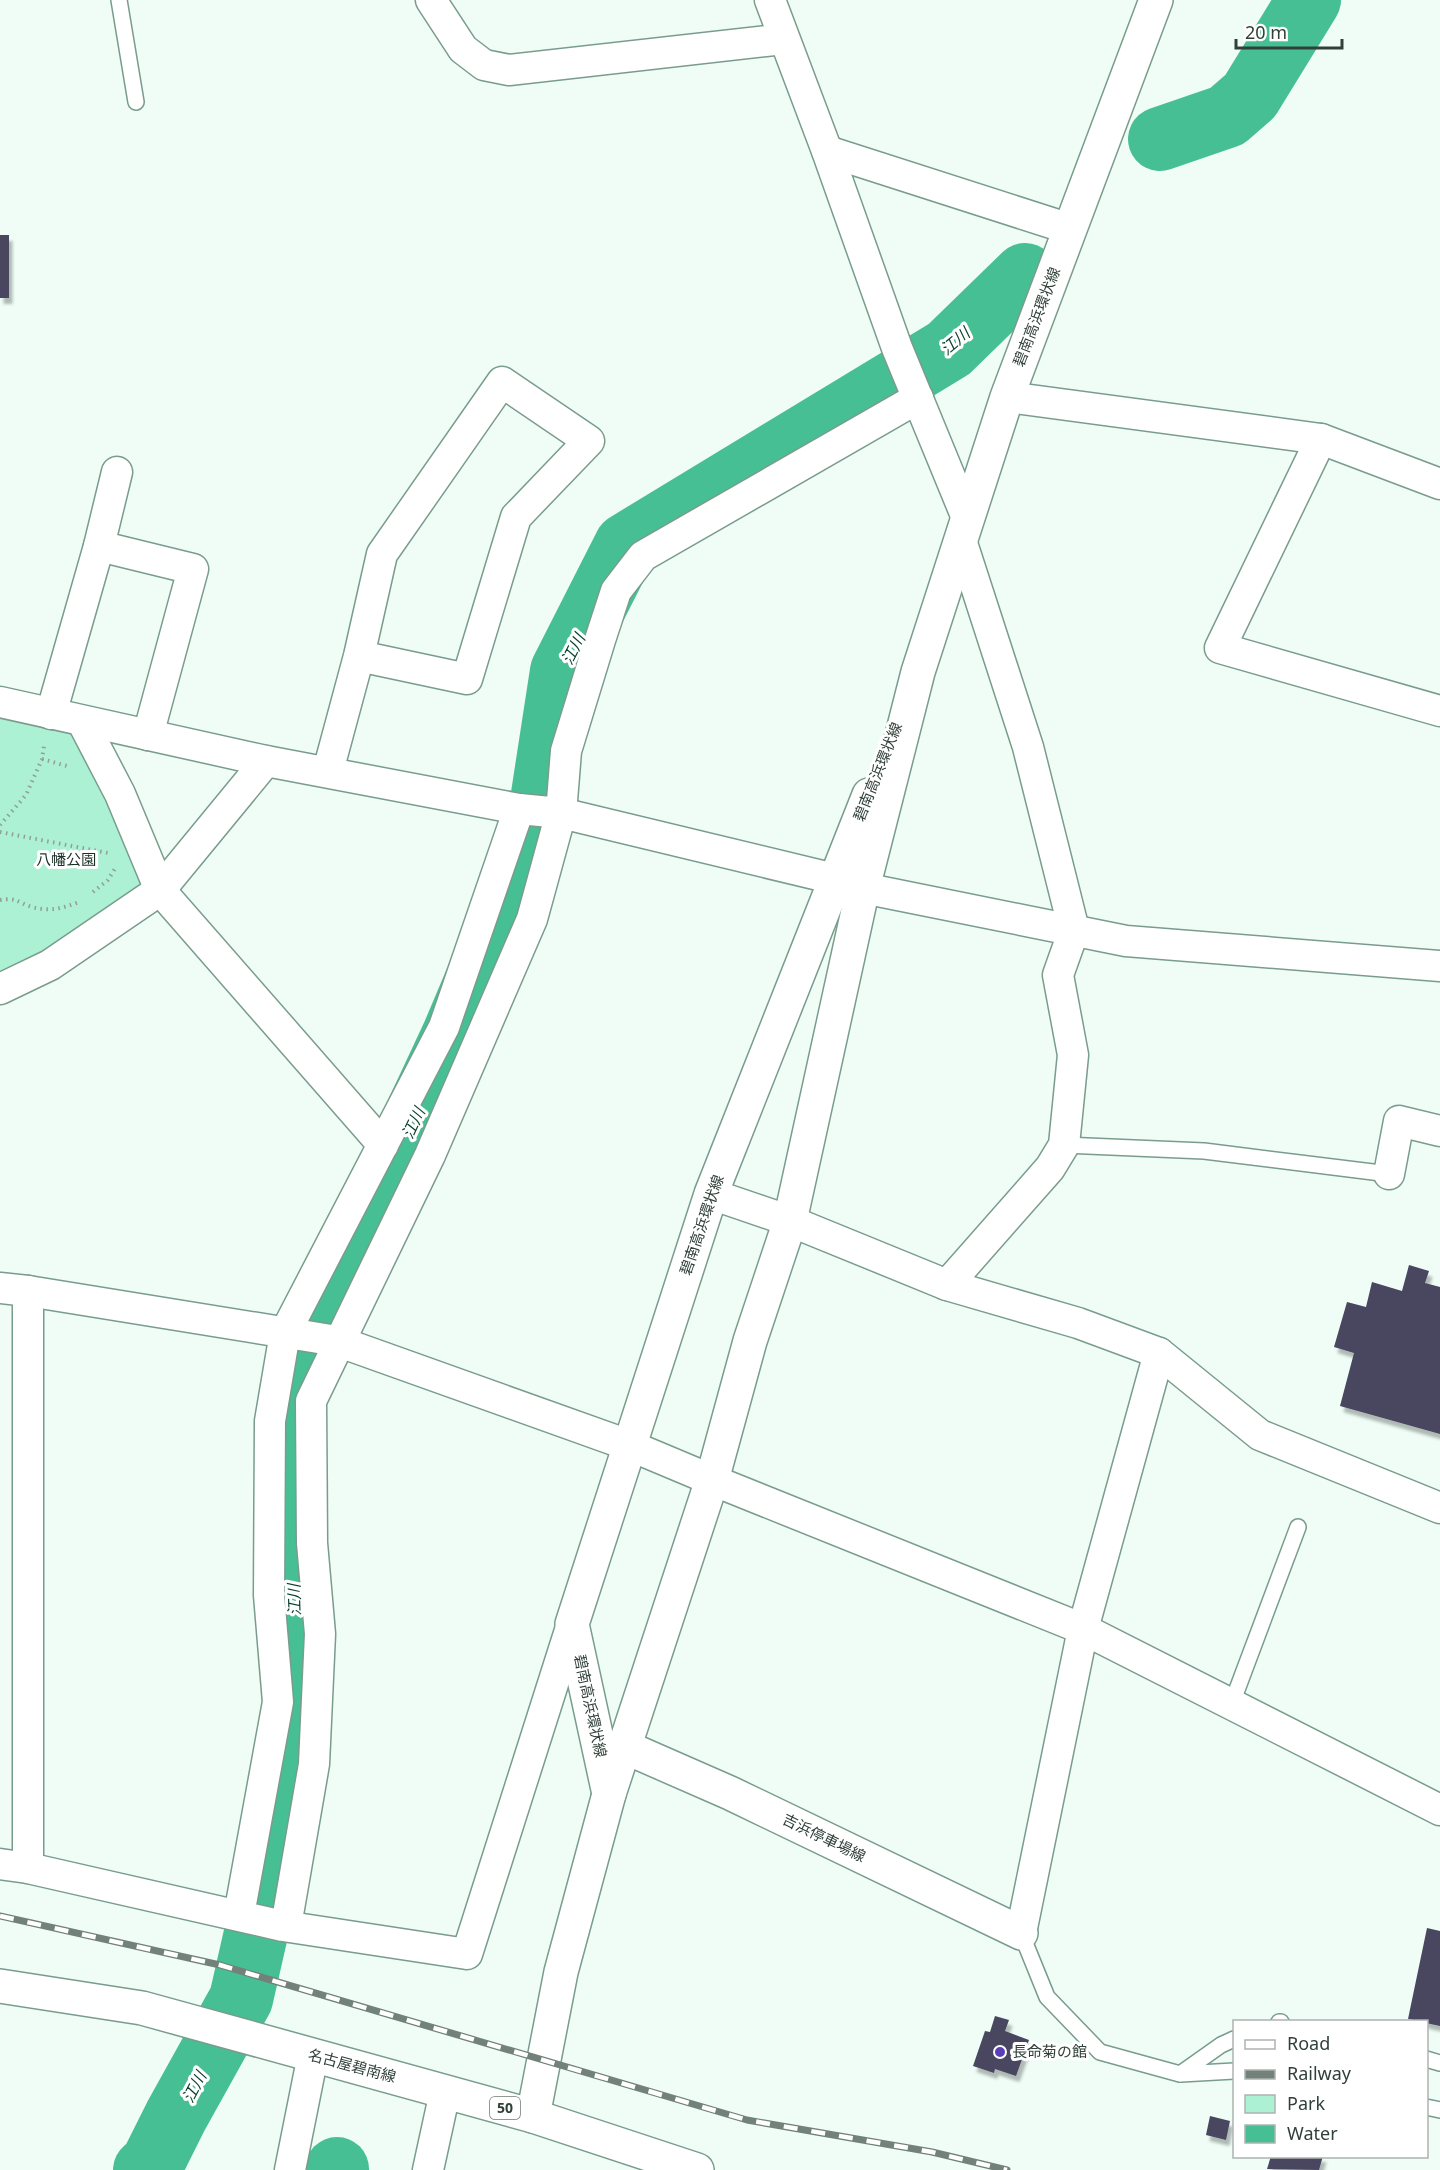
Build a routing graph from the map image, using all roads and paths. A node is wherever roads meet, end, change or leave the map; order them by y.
1 (119, 0) edge
2 (431, 0) edge
3 (1156, 0) edge
4 (779, 16) edge
5 (136, 102) dead end
6 (827, 151) junction
7 (1070, 229) junction
8 (918, 396) junction
9 (1007, 397) junction
10 (1322, 439) junction
11 (117, 472) dead end
12 (1440, 484) edge
13 (964, 529) junction
14 (99, 546) junction
15 (359, 656) junction
16 (0, 702) edge
17 (1440, 711) edge
18 (51, 714) junction
19 (82, 721) junction
20 (148, 735) junction
21 (42, 759) junction
22 (266, 761) junction
23 (69, 767) dead end
24 (328, 771) junction
25 (521, 809) junction
26 (560, 813) junction
27 (0, 825) edge
28 (0, 832) edge
29 (135, 858) junction
30 (849, 884) junction
31 (160, 890) junction
32 (92, 893) dead end
33 (0, 900) edge
34 (84, 900) dead end
35 (1074, 930) junction
36 (1440, 966) edge
37 (0, 989) edge
38 (1440, 1131) edge
39 (384, 1145) junction
40 (1064, 1145) junction
41 (1389, 1174) joint
42 (711, 1194) junction
43 (790, 1221) junction
44 (947, 1285) junction
45 (14, 1290) edge
46 (286, 1333) junction
47 (339, 1342) junction
48 (1159, 1353) junction
49 (631, 1446) junction
50 (712, 1480) junction
51 (1440, 1508) edge
52 (1298, 1527) dead end
53 (572, 1624) junction
54 (1083, 1629) junction
55 (1232, 1703) junction
56 (625, 1747) junction
57 (609, 1794) junction
58 (1440, 1810) edge
59 (14, 1866) edge
60 (241, 1916) junction
61 (285, 1926) junction
62 (1021, 1933) junction
63 (0, 1986) edge
64 (1233, 2039) edge
65 (311, 2055) junction
66 (1233, 2071) edge
67 (1180, 2074) junction
68 (445, 2092) junction
69 (533, 2116) junction
70 (291, 2170) edge
71 (428, 2170) edge
72 (697, 2170) edge

1 - 5 lane
2 - 4 street
3 - 7 main road, 碧南高浜環状線
4 - 6 street
6 - 7 street
6 - 8 street
7 - 9 main road, 碧南高浜環状線
8 - 13 street
8 - 26 street
9 - 10 street
9 - 13 main road, 碧南高浜環状線
10 - 12 street
10 - 17 street
11 - 14 street
13 - 30 main road, 碧南高浜環状線
13 - 35 street
14 - 18 street
14 - 20 street
15 - 15 street
15 - 24 street
16 - 18 street
18 - 19 street
18 - 21 path
19 - 20 street
19 - 29 street
20 - 22 street
21 - 23 path
21 - 27 path
22 - 24 street
22 - 31 street
24 - 25 street
25 - 26 street
25 - 39 street
26 - 30 street
26 - 47 street
28 - 29 path
29 - 31 street
29 - 32 path
30 - 35 street
30 - 42 main road, 碧南高浜環状線
30 - 43 main road, 碧南高浜環状線
31 - 37 street
31 - 39 street
33 - 34 path
35 - 36 street
35 - 40 street
38 - 41 street
39 - 46 street
40 - 41 lane
40 - 44 street
42 - 43 street
42 - 49 main road, 碧南高浜環状線
43 - 44 street
43 - 50 main road, 碧南高浜環状線
44 - 48 street
45 - 46 street
45 - 59 street
46 - 47 street
46 - 60 street
47 - 49 street
47 - 61 street
48 - 51 street
48 - 54 street
49 - 50 street
49 - 53 main road, 碧南高浜環状線
50 - 54 street
50 - 56 main road, 碧南高浜環状線
52 - 55 lane
53 - 57 main road, 碧南高浜環状線
53 - 61 street
54 - 55 street
54 - 62 street
55 - 58 street
56 - 57 main road, 碧南高浜環状線
56 - 62 main road, 吉浜停車場線
57 - 69 main road, 碧南高浜環状線
59 - 60 street
60 - 61 street
62 - 67 lane
63 - 65 main road, 名古屋碧南線 / 50
64 - 67 lane
65 - 68 main road, 名古屋碧南線 / 50
65 - 70 street
66 - 67 lane
68 - 69 main road, 名古屋碧南線 / 50
68 - 71 street
69 - 72 main road, 名古屋碧南線 / 50

